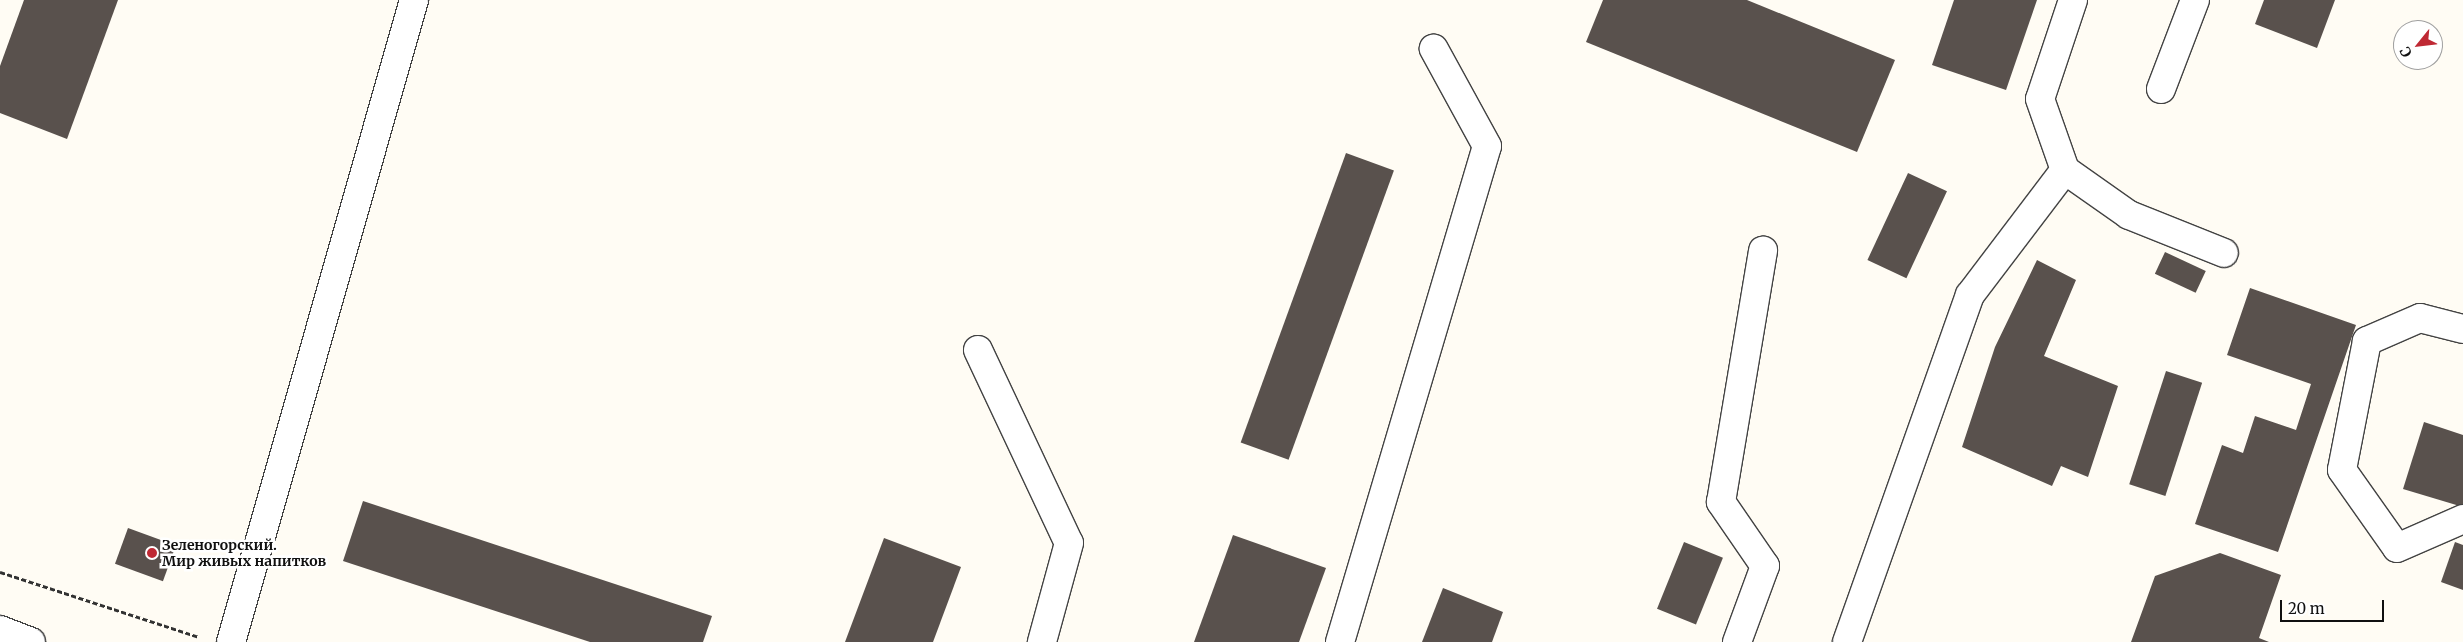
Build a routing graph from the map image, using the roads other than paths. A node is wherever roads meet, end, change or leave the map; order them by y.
1 (414, 0) edge
2 (2073, 0) edge
3 (2195, 0) edge
4 (1434, 49) dead end
5 (2161, 89) dead end
6 (2064, 170) junction
7 (1763, 250) dead end
8 (2224, 253) dead end
9 (2463, 329) edge
10 (978, 350) dead end
11 (2463, 519) edge
12 (0, 630) edge
13 (219, 640) edge
14 (31, 642) edge
15 (1042, 642) edge
16 (1340, 642) edge
17 (1737, 642) edge
18 (1847, 642) edge

1 - 13 lane
2 - 6 lane
3 - 5 lane
4 - 16 lane
6 - 8 lane
6 - 18 lane
7 - 17 lane
9 - 11 lane
10 - 15 lane
12 - 14 lane

